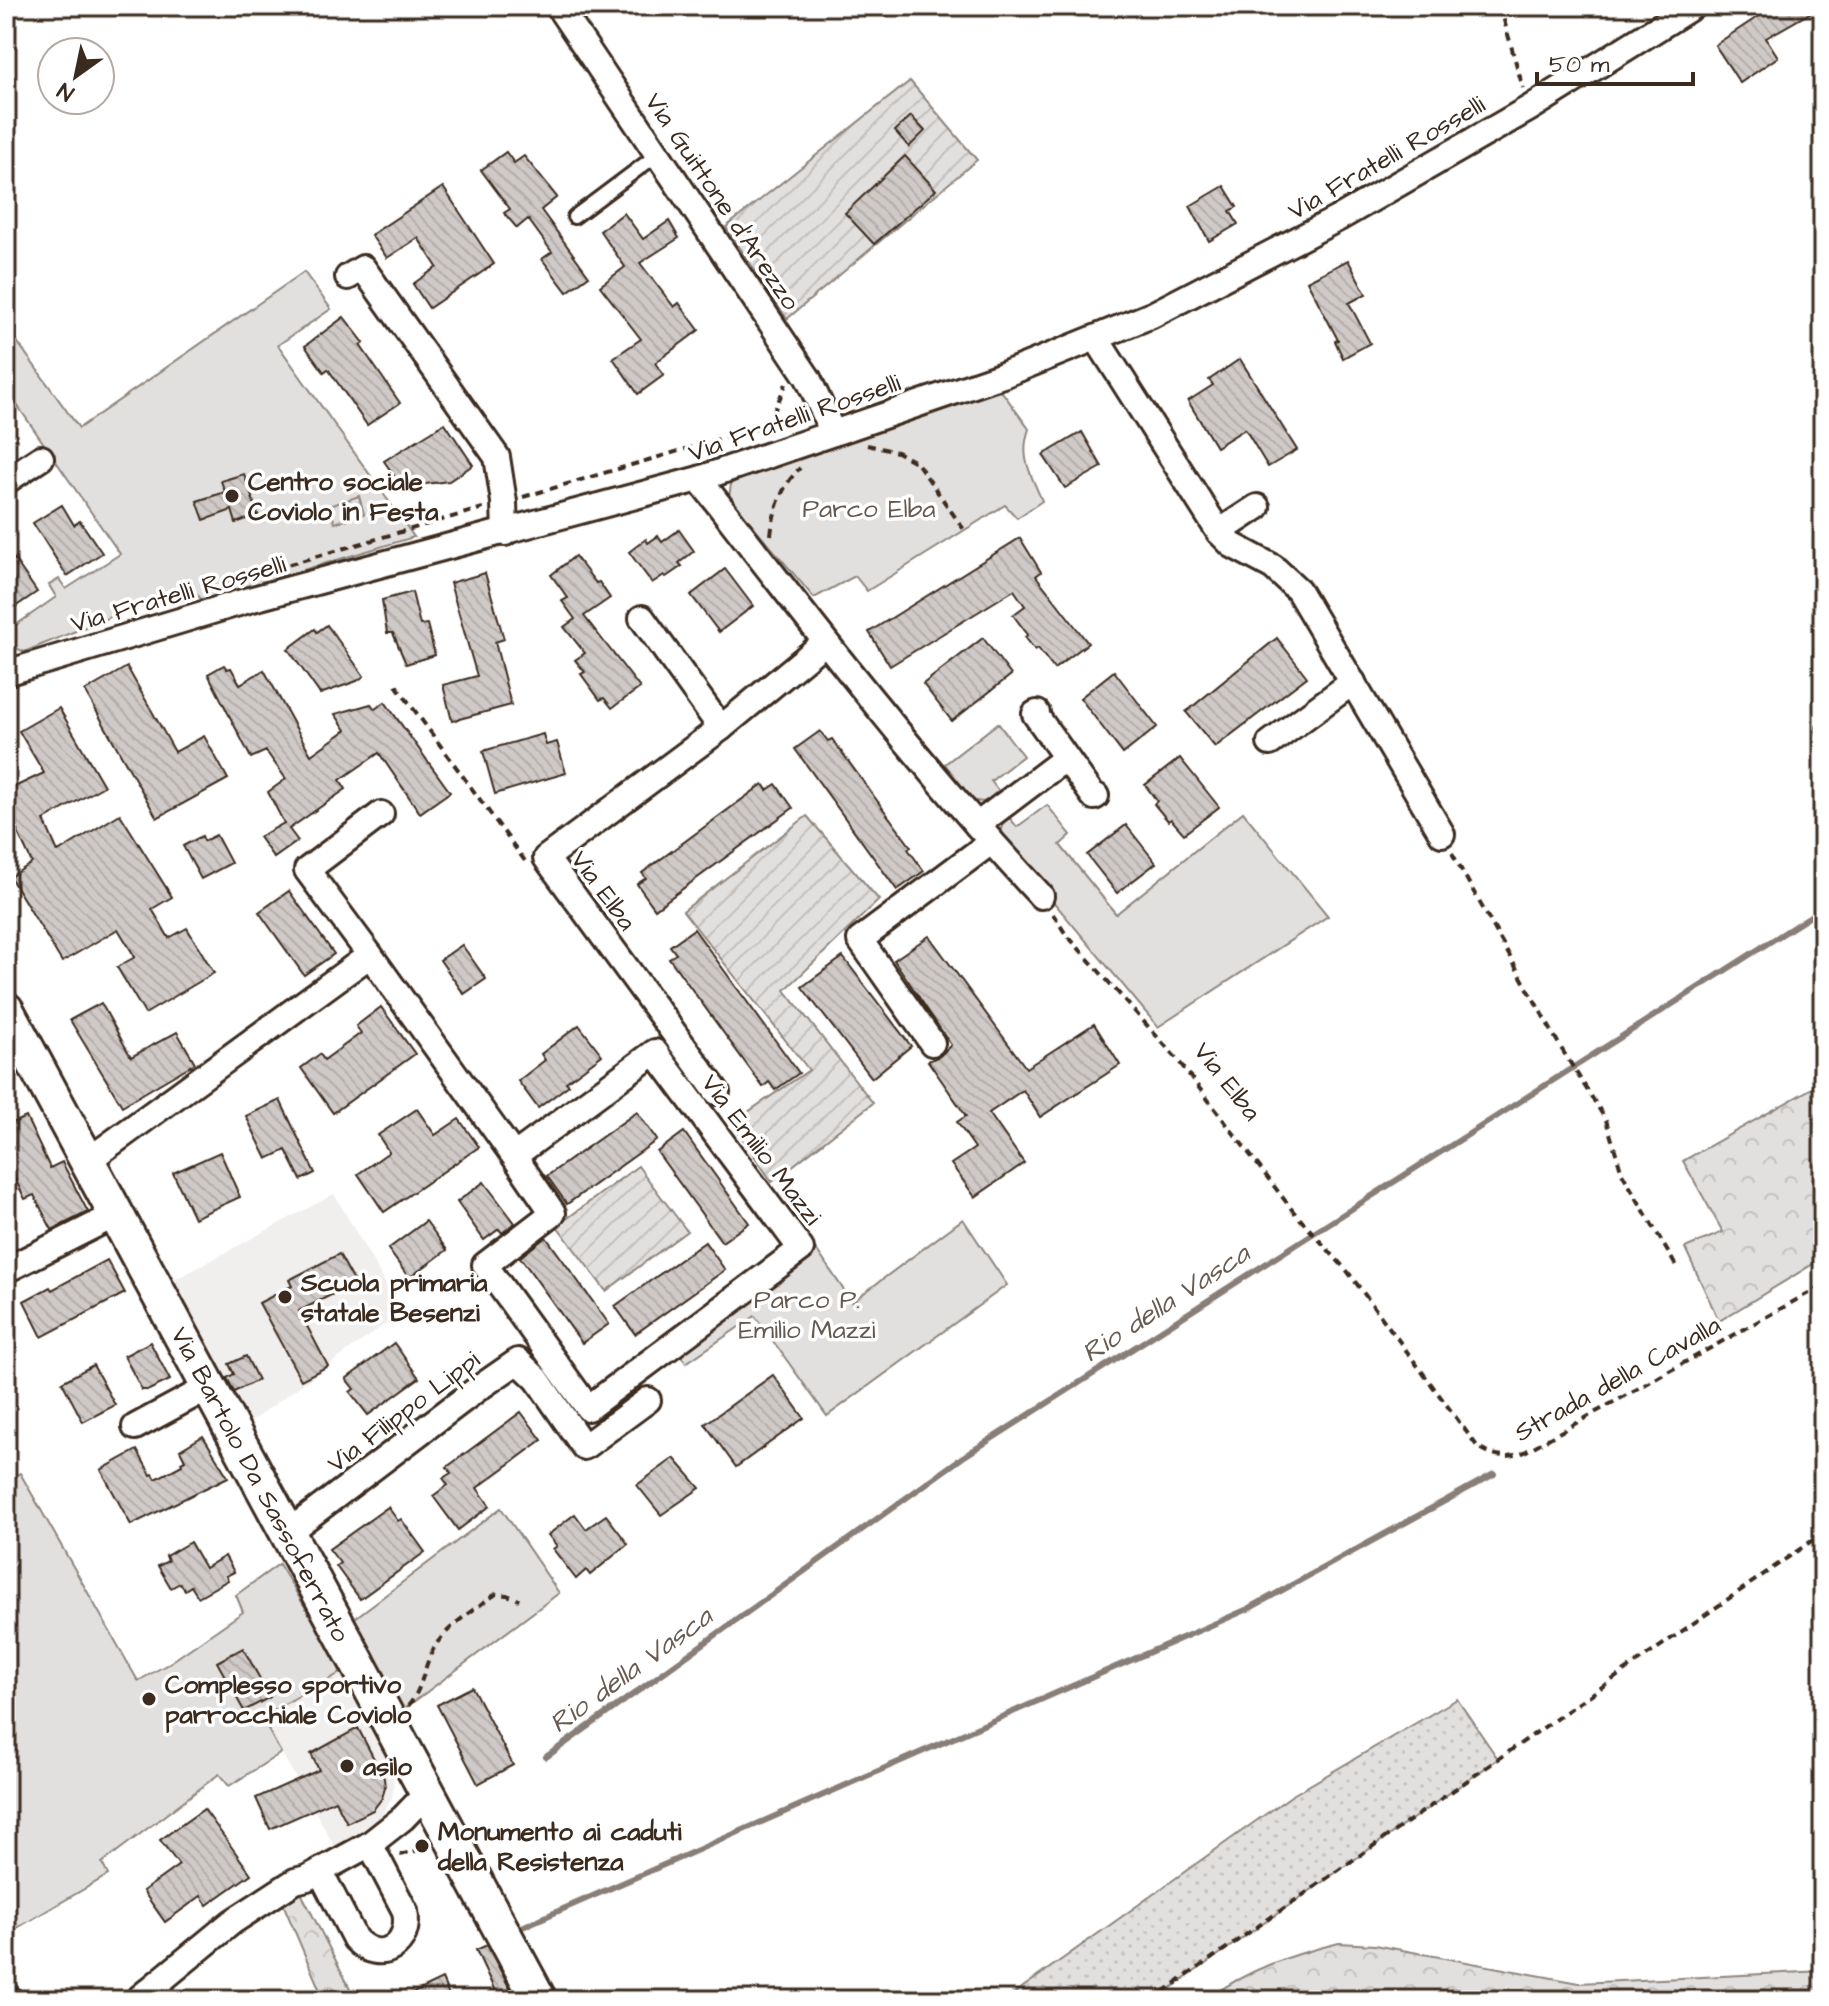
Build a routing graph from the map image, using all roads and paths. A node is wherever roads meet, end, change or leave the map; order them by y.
1 (558, 6) edge
2 (1500, 6) edge
3 (1693, 6) edge
4 (1530, 108) junction
5 (658, 154) junction
6 (574, 217) dead end
7 (348, 277) dead end
8 (1096, 338) junction
9 (803, 369) junction
10 (833, 433) junction
11 (876, 439) dead end
12 (41, 458) dead end
13 (813, 462) dead end
14 (699, 479) junction
15 (6, 481) edge
16 (504, 502) junction
17 (1257, 507) dead end
18 (965, 531) dead end
19 (1219, 532) junction
20 (505, 533) junction
21 (772, 542) dead end
22 (203, 591) dead end
23 (642, 618) dead end
24 (825, 642) junction
25 (6, 673) edge
26 (1353, 682) junction
27 (396, 685) dead end
28 (1037, 713) dead end
29 (721, 728) junction
30 (1270, 743) dead end
31 (1066, 758) junction
32 (1096, 796) dead end
33 (381, 814) dead end
34 (984, 834) junction
35 (1442, 834) joint
36 (546, 858) junction
37 (1041, 896) joint
38 (370, 955) junction
39 (6, 1010) edge
40 (932, 1043) dead end
41 (717, 1092) dead end
42 (514, 1156) junction
43 (86, 1162) junction
44 (1293, 1211) joint
45 (115, 1215) junction
46 (1676, 1266) dead end
47 (6, 1270) edge
48 (1823, 1285) edge
49 (209, 1387) junction
50 (648, 1400) dead end
51 (135, 1427) dead end
52 (287, 1533) junction
53 (1823, 1533) edge
54 (519, 1600) dead end
55 (400, 1712) dead end
56 (427, 1793) junction
57 (370, 1844) junction
58 (320, 1871) junction
59 (6, 1974) edge
60 (27, 2000) edge
61 (137, 2000) edge
62 (539, 2000) edge
63 (1152, 2000) edge

1 - 5 street, Via Guittone d'Arezzo
2 - 4 path
3 - 4 street, Via Fratelli Rosselli
4 - 8 street, Via Fratelli Rosselli
5 - 6 lane
5 - 9 street, Via Guittone d'Arezzo
7 - 16 street
8 - 10 street, Via Fratelli Rosselli
8 - 19 street
9 - 10 street, Via Guittone d'Arezzo
9 - 16 path
10 - 14 street, Via Fratelli Rosselli
11 - 18 path
12 - 15 street
13 - 21 path
14 - 20 street, Via Fratelli Rosselli
14 - 24 street
16 - 20 street
16 - 22 path
17 - 19 street
19 - 26 street
20 - 25 street, Via Fratelli Rosselli
23 - 29 street
24 - 29 street, Via Elba
24 - 34 street
26 - 30 street
26 - 35 street
27 - 36 path
28 - 31 street
29 - 36 street, Via Elba
31 - 32 street
31 - 34 street
33 - 38 street, Via Emilio Mazzi
34 - 37 street
34 - 40 street
35 - 46 path
36 - 41 street, Via Elba
37 - 44 path, Via Elba
38 - 42 street, Via Emilio Mazzi
38 - 43 street
39 - 43 street, Via Bartolo Da Sassoferrato
42 - 42 street, Via Emilio Mazzi
43 - 45 street, Via Bartolo Da Sassoferrato
44 - 48 path, Strada della Cavalla
45 - 47 street
45 - 49 street, Via Bartolo Da Sassoferrato
49 - 51 street
49 - 52 street, Via Bartolo Da Sassoferrato
50 - 52 street, Via Filippo Lippi
52 - 56 street, Via Bartolo Da Sassoferrato
53 - 63 path
54 - 55 path
56 - 57 street
56 - 62 street, Via Bartolo Da Sassoferrato
57 - 58 street
57 - 58 street
58 - 61 street
59 - 60 path

